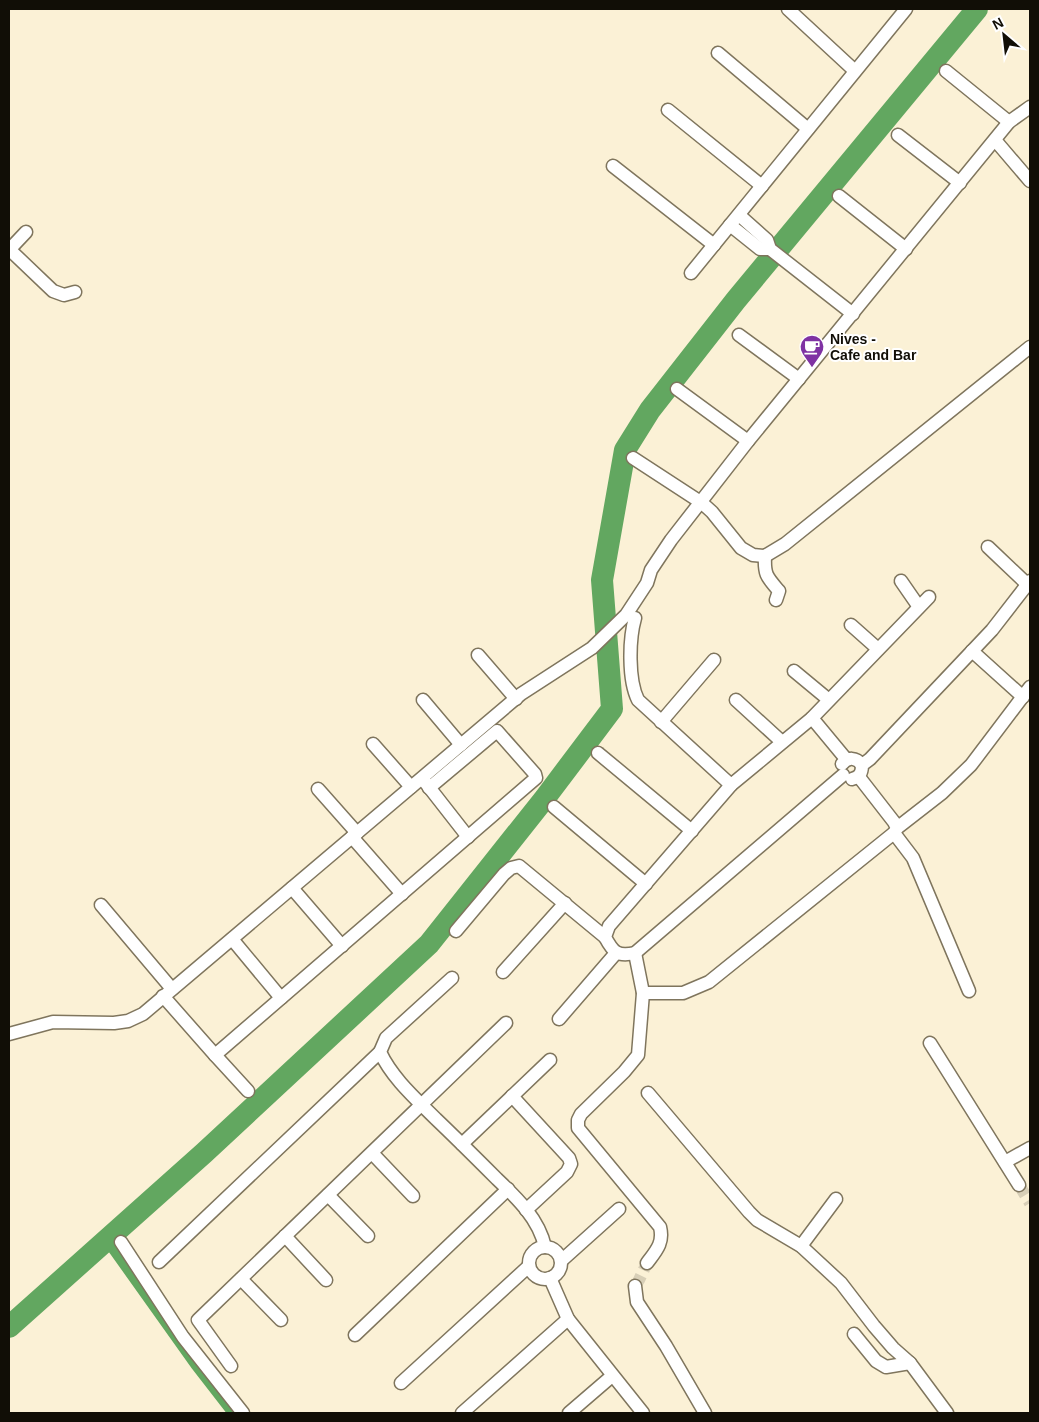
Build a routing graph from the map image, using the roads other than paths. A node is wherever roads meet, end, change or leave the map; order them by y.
1 (788, 9) edge
2 (904, 9) edge
3 (718, 53) dead end
4 (946, 70) dead end
5 (855, 71) junction
6 (1030, 107) edge
7 (668, 110) dead end
8 (1008, 122) junction
9 (808, 129) junction
10 (898, 135) dead end
11 (995, 140) junction
12 (613, 166) dead end
13 (1030, 180) edge
14 (960, 184) junction
15 (762, 186) junction
16 (839, 196) dead end
17 (738, 215) junction
18 (730, 225) junction
19 (26, 232) dead end
20 (714, 245) junction
21 (9, 249) edge
22 (906, 249) junction
23 (770, 250) junction
24 (691, 273) dead end
25 (75, 292) dead end
26 (853, 314) junction
27 (740, 335) dead end
28 (1030, 347) edge
29 (799, 379) junction
30 (677, 389) dead end
31 (748, 441) junction
32 (633, 458) dead end
33 (702, 503) junction
34 (988, 547) dead end
35 (765, 556) junction
36 (900, 581) dead end
37 (1029, 583) edge
38 (929, 597) dead end
39 (776, 600) dead end
40 (919, 607) junction
41 (630, 617) junction
42 (851, 625) dead end
43 (878, 650) junction
44 (972, 651) junction
45 (478, 655) dead end
46 (714, 660) dead end
47 (794, 671) dead end
48 (1027, 692) edge
49 (516, 699) junction
50 (423, 700) dead end
51 (736, 700) dead end
52 (830, 700) junction
53 (812, 718) junction
54 (661, 722) junction
55 (782, 742) junction
56 (373, 744) dead end
57 (461, 745) junction
58 (598, 753) dead end
59 (846, 760) junction
60 (860, 771) junction
61 (843, 775) junction
62 (425, 783) junction
63 (732, 785) junction
64 (411, 787) junction
65 (318, 789) dead end
66 (554, 807) dead end
67 (895, 830) junction
68 (692, 831) junction
69 (355, 835) junction
70 (468, 837) junction
71 (646, 884) junction
72 (292, 888) junction
73 (402, 894) junction
74 (565, 904) junction
75 (101, 906) dead end
76 (456, 931) dead end
77 (605, 937) junction
78 (232, 938) junction
79 (342, 946) junction
80 (616, 952) junction
81 (635, 953) junction
82 (503, 972) dead end
83 (452, 978) dead end
84 (968, 991) dead end
85 (168, 992) junction
86 (643, 993) junction
87 (281, 998) junction
88 (559, 1019) dead end
89 (506, 1023) dead end
90 (9, 1034) edge
91 (930, 1043) dead end
92 (380, 1052) junction
93 (214, 1055) junction
94 (550, 1060) dead end
95 (248, 1091) dead end
96 (648, 1093) dead end
97 (512, 1096) junction
98 (422, 1105) junction
99 (462, 1144) junction
100 (1030, 1148) edge
101 (372, 1153) junction
102 (1005, 1162) junction
103 (1019, 1185) tunnel mouth
104 (508, 1189) junction
105 (328, 1195) junction
106 (413, 1196) dead end
107 (836, 1199) dead end
108 (619, 1209) dead end
109 (526, 1210) junction
110 (285, 1236) junction
111 (368, 1236) dead end
112 (121, 1242) dead end
113 (801, 1246) junction
114 (545, 1247) junction
115 (561, 1261) junction
116 (159, 1262) dead end
117 (647, 1264) tunnel mouth
118 (529, 1266) junction
119 (550, 1278) junction
120 (240, 1279) junction
121 (326, 1280) dead end
122 (635, 1286) tunnel mouth
123 (281, 1320) dead end
124 (568, 1320) junction
125 (854, 1334) dead end
126 (355, 1335) dead end
127 (910, 1363) junction
128 (231, 1366) dead end
129 (612, 1376) junction
130 (401, 1383) dead end
131 (243, 1413) edge
132 (462, 1413) edge
133 (569, 1413) edge
134 (643, 1413) edge
135 (705, 1413) edge
136 (948, 1413) edge

1 - 5 street
2 - 5 street
3 - 9 street
4 - 8 street
5 - 9 street
6 - 8 street
7 - 15 street
8 - 11 street
9 - 15 street
10 - 14 street
11 - 13 street
11 - 14 street
12 - 20 street
14 - 22 street
15 - 17 street
16 - 22 street
17 - 18 street
17 - 23 street
18 - 20 street
18 - 23 street
19 - 21 street
20 - 24 street
21 - 25 street
22 - 26 street
23 - 26 street
26 - 29 street
27 - 29 street
28 - 35 street
29 - 31 street
30 - 31 street
31 - 33 street
32 - 33 street
33 - 35 street
33 - 41 street
34 - 37 street
35 - 39 street
36 - 40 street
37 - 44 street
38 - 40 street
40 - 43 street
41 - 49 street
41 - 54 street
42 - 43 street
43 - 52 street
44 - 48 street
44 - 60 street
45 - 49 street
46 - 54 street
47 - 52 street
48 - 67 street
49 - 57 street
50 - 57 street
51 - 55 street
52 - 53 street
53 - 55 street
53 - 59 street
54 - 63 street
55 - 63 street
56 - 64 street
57 - 62 street
58 - 68 street
59 - 60 street
59 - 61 street
60 - 61 street
60 - 67 street
61 - 81 street
62 - 64 street
62 - 70 street
62 - 70 street
63 - 68 street
64 - 69 street
65 - 69 street
66 - 71 street
67 - 84 street
67 - 86 street
68 - 71 street
69 - 72 street
69 - 73 street
70 - 73 street
71 - 77 street
72 - 78 street
72 - 79 street
73 - 79 street
74 - 76 street
74 - 77 street
74 - 82 street
75 - 85 street
77 - 80 street
78 - 85 street
78 - 87 street
79 - 87 street
80 - 81 street
80 - 88 street
81 - 86 street
83 - 92 street
85 - 90 street
85 - 93 street
86 - 117 street
87 - 93 street
89 - 98 street
91 - 102 street
92 - 98 street
92 - 116 street
93 - 95 street
94 - 97 street
96 - 113 street
97 - 99 street
97 - 109 street
98 - 99 street
98 - 101 street
99 - 104 street
100 - 102 street
101 - 105 street
101 - 106 street
102 - 103 street
104 - 109 street
104 - 126 street
105 - 110 street
105 - 111 street
107 - 113 street
108 - 115 street
109 - 114 street
110 - 120 street
110 - 121 street
112 - 131 street
113 - 127 street
114 - 115 street
114 - 118 street
115 - 119 street
118 - 119 street
118 - 130 street
119 - 124 street
120 - 123 street
120 - 128 street
122 - 135 street
124 - 129 street
124 - 132 street
125 - 127 street
127 - 136 street
129 - 133 street
129 - 134 street

